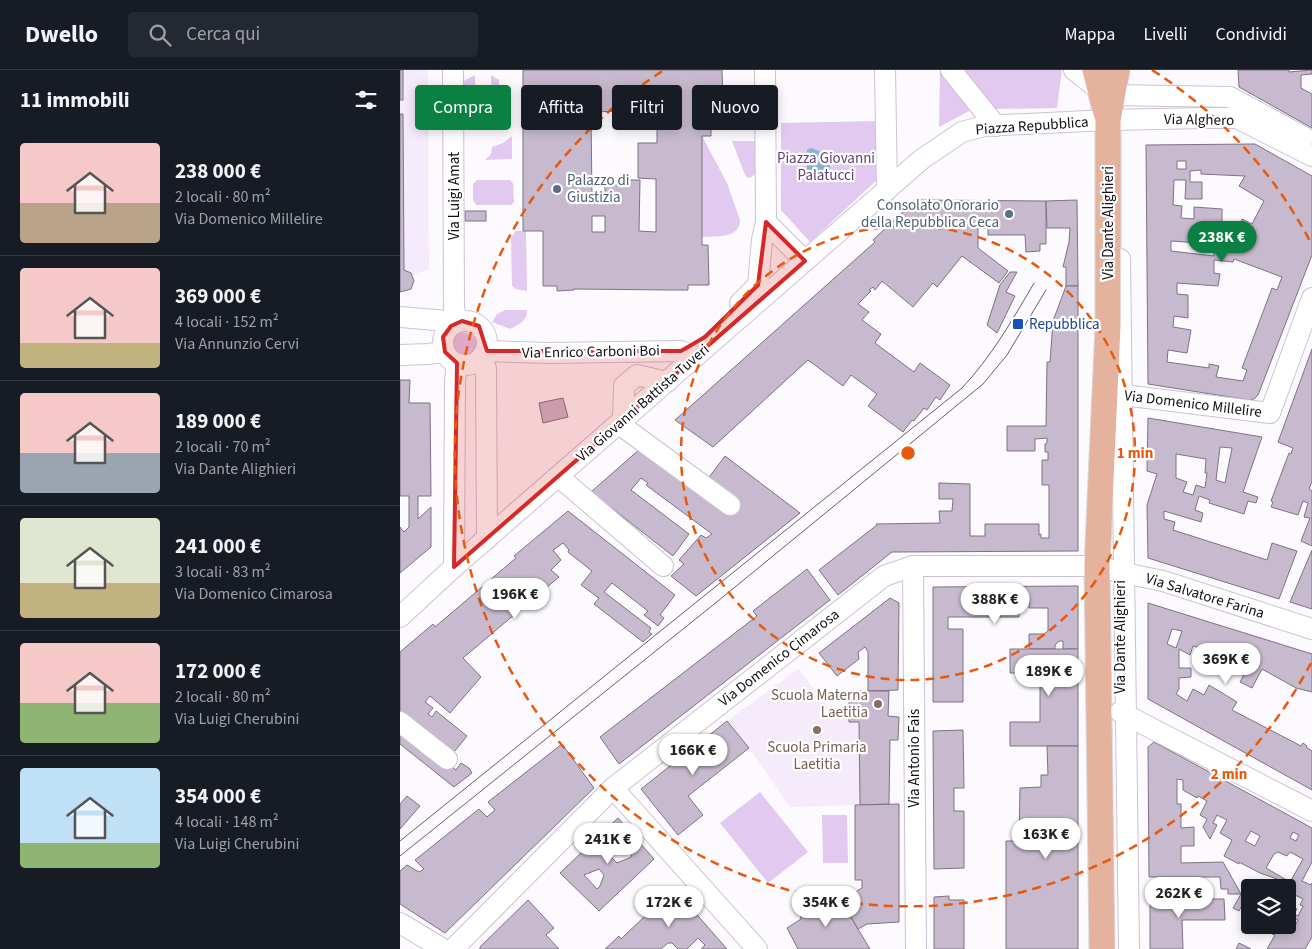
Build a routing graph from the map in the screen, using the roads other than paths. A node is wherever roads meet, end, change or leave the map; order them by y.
1 (453, 70) edge
2 (764, 70) edge
3 (885, 70) edge
4 (951, 70) edge
5 (1074, 70) edge
6 (1117, 70) edge
7 (1122, 70) edge
8 (1107, 88) edge
9 (1114, 120) junction
10 (996, 126) junction
11 (1312, 142) edge
12 (1312, 156) edge
13 (887, 190) junction
14 (766, 222) junction
15 (805, 261) junction
16 (1312, 298) edge
17 (400, 317) edge
18 (458, 322) junction
19 (1108, 326) junction
20 (484, 353) junction
21 (400, 354) edge
22 (688, 354) junction
23 (451, 357) junction
24 (1119, 395) junction
25 (621, 422) junction
26 (559, 477) junction
27 (730, 505) dead end
28 (487, 539) junction
29 (663, 566) dead end
30 (913, 566) junction
31 (454, 567) junction
32 (1114, 570) junction
33 (400, 617) edge
34 (1312, 629) edge
35 (1123, 714) junction
36 (400, 722) edge
37 (447, 759) dead end
38 (613, 788) junction
39 (1312, 811) edge
40 (400, 923) edge
41 (443, 949) edge
42 (453, 949) edge
43 (758, 949) edge
44 (916, 949) edge
45 (1102, 949) edge
46 (1123, 949) edge
47 (1129, 949) edge

1 - 18 street, Via Luigi Amat
2 - 14 street
3 - 13 street
4 - 10 street
5 - 8 street
6 - 8 main road, Via Dante Alighieri
7 - 8 street
8 - 9 main road, Via Dante Alighieri
8 - 11 street, Via Alghero
9 - 10 street, Piazza Repubblica
9 - 12 street, Via Alghero
9 - 19 main road, Via Dante Alighieri
9 - 24 street
10 - 13 street, Piazza Repubblica
13 - 15 street, Via Giovanni Battista Tuveri
14 - 15 street
14 - 22 street
15 - 22 street, Via Giovanni Battista Tuveri
16 - 24 street, Via Domenico Millelire
17 - 18 street
18 - 20 street
18 - 23 street
19 - 24 street, Via Dante Alighieri
19 - 32 main road, Via Dante Alighieri
20 - 22 street, Via Enrico Carboni Boi
20 - 23 street, Via Enrico Carboni Boi
20 - 28 street
21 - 23 street, Via Enrico Carboni Boi
22 - 25 street, Via Giovanni Battista Tuveri
23 - 31 street
24 - 32 street
25 - 26 street, Via Giovanni Battista Tuveri
25 - 27 street
26 - 28 street, Via Giovanni Battista Tuveri
26 - 29 street
28 - 31 street, Via Giovanni Battista Tuveri
30 - 32 street, Via Domenico Cimarosa
30 - 38 street, Via Domenico Cimarosa
30 - 44 street, Via Antonio Fais
31 - 33 street, Via Giovanni Battista Tuveri
32 - 34 street, Via Salvatore Farina
32 - 35 street
32 - 45 main road, Via Dante Alighieri
35 - 39 street
35 - 46 street, Via Dante Alighieri
35 - 47 street
36 - 37 street
38 - 42 street, Via Domenico Cimarosa
38 - 43 street
40 - 41 street

